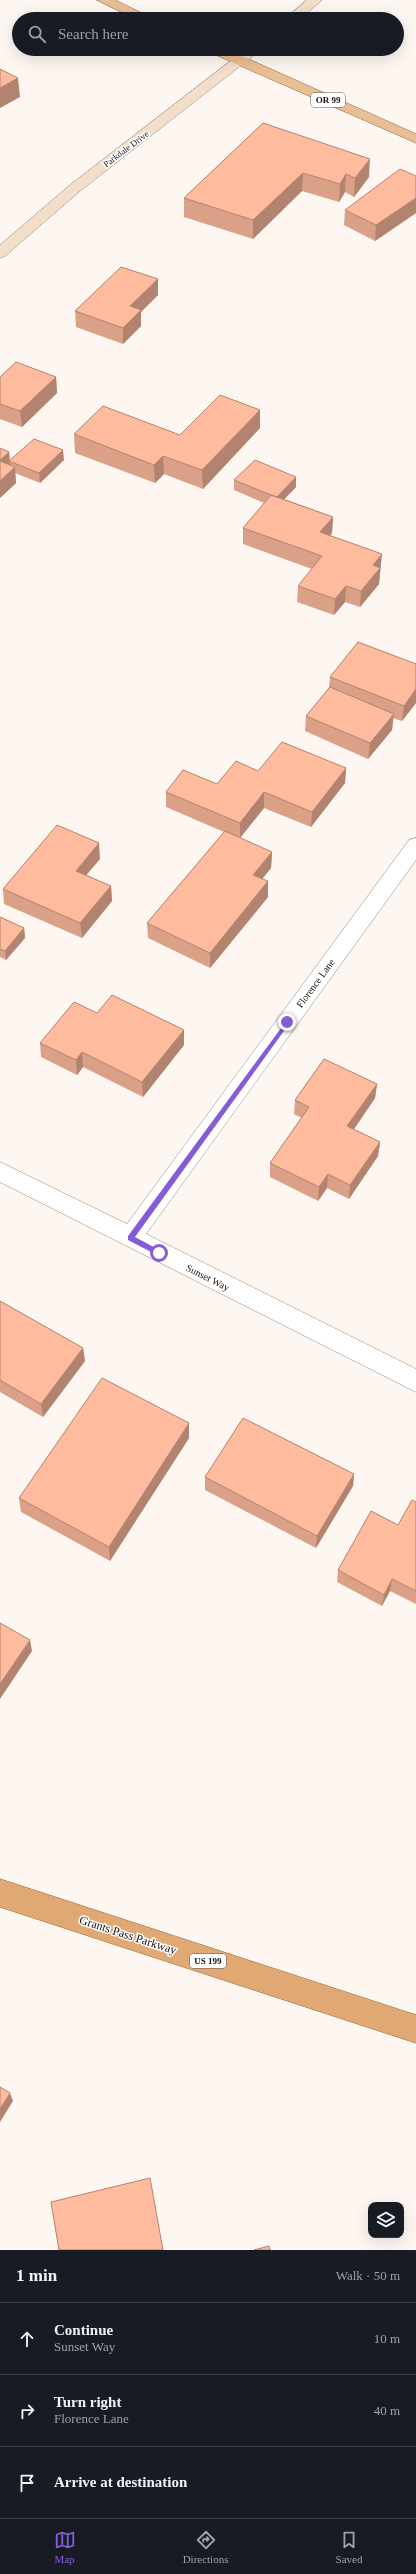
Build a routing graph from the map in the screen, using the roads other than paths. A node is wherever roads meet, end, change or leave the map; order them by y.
1 (104, 0) edge
2 (314, 0) edge
3 (131, 12) edge
4 (300, 12) edge
5 (230, 56) edge
6 (247, 56) edge
7 (241, 61) junction
8 (416, 139) edge
9 (0, 253) edge
10 (416, 845) edge
11 (0, 1172) edge
12 (130, 1238) junction
13 (416, 1381) edge
14 (0, 1893) edge
15 (416, 2028) edge

1 - 3 main road
2 - 4 main road
5 - 7 main road, OR 99
6 - 7 main road, Parkdale Drive
7 - 8 main road, OR 99
7 - 9 main road, Parkdale Drive
10 - 12 street, Florence Lane
11 - 12 street, Sunset Way
12 - 13 street, Sunset Way
14 - 15 highway, Grants Pass Parkway / US 199

